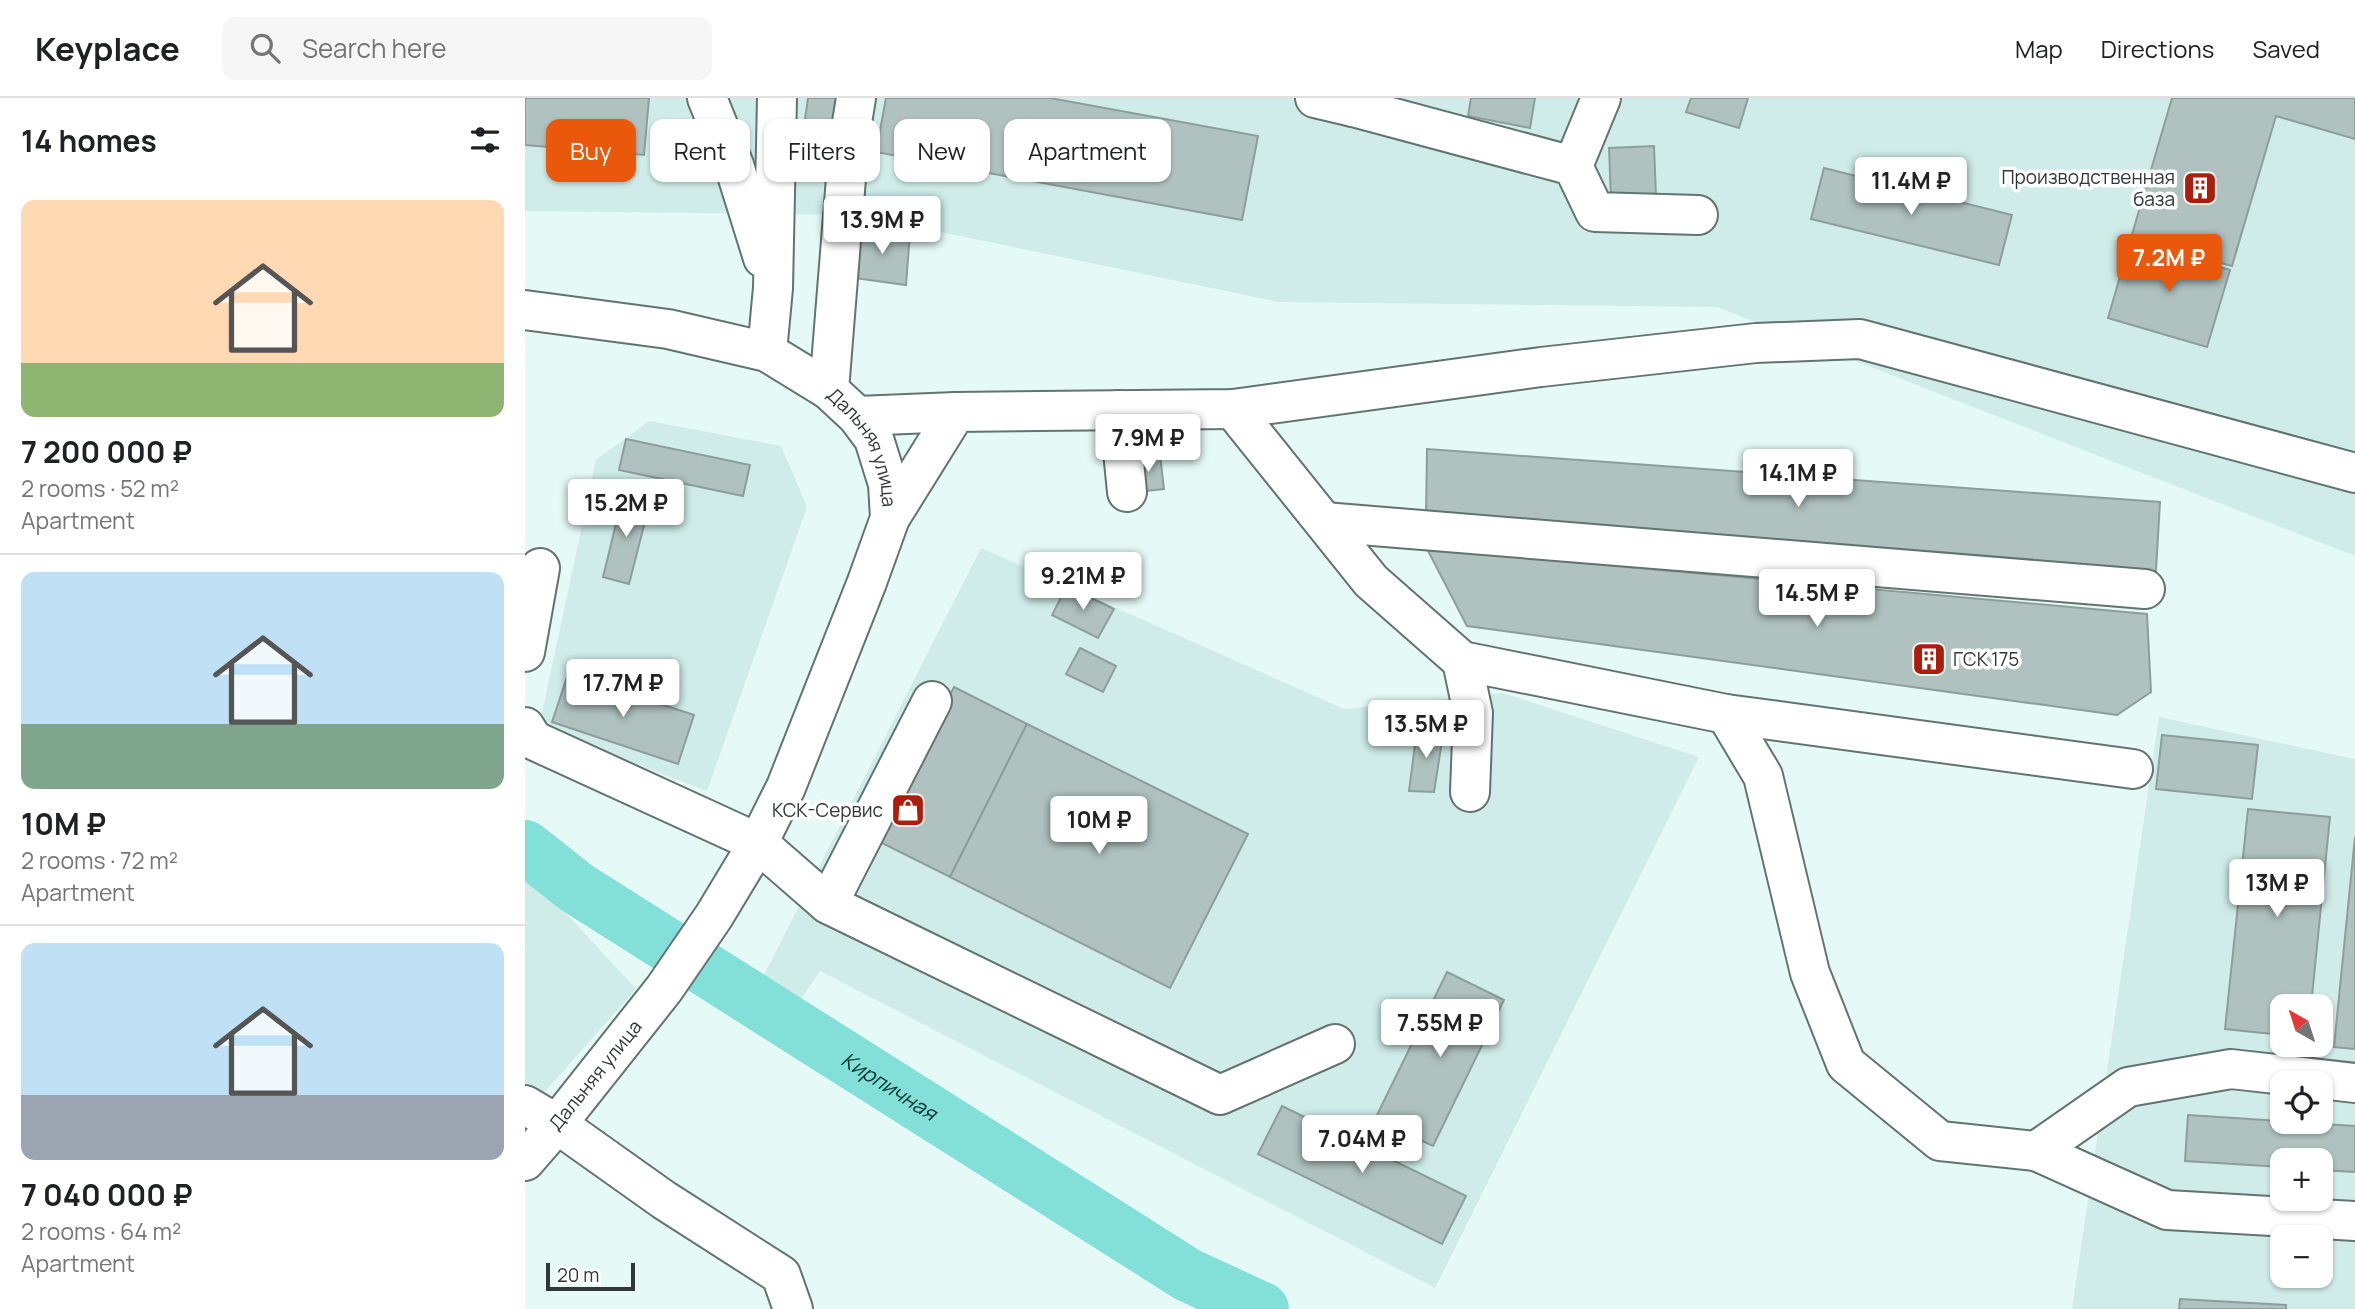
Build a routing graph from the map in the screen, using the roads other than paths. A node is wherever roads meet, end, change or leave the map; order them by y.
1 (707, 98) edge
2 (777, 98) edge
3 (856, 98) edge
4 (1315, 98) edge
5 (1601, 98) edge
6 (1354, 102) edge
7 (1573, 166) junction
8 (1698, 215) dead end
9 (773, 288) junction
10 (525, 310) edge
11 (767, 352) junction
12 (829, 390) junction
13 (1233, 409) junction
14 (1119, 410) junction
15 (956, 412) junction
16 (857, 416) junction
17 (2355, 473) edge
18 (1127, 492) dead end
19 (890, 518) junction
20 (1324, 522) junction
21 (540, 568) dead end
22 (2145, 589) dead end
23 (525, 652) edge
24 (1462, 661) junction
25 (932, 701) dead end
26 (1726, 714) junction
27 (525, 727) edge
28 (2133, 769) dead end
29 (1470, 792) dead end
30 (758, 843) junction
31 (828, 904) junction
32 (1335, 1044) dead end
33 (2355, 1083) edge
34 (541, 1115) edge
35 (2036, 1151) junction
36 (525, 1160) edge
37 (2355, 1221) edge
38 (793, 1309) edge

1 - 9 street
2 - 9 street
3 - 12 street
4 - 6 street
5 - 7 street
6 - 7 street
7 - 8 street
9 - 11 street
10 - 11 street, Дальняя улица
11 - 12 street, Дальняя улица
12 - 16 street, Дальняя улица
13 - 14 street
13 - 17 street
13 - 20 street
14 - 15 street
14 - 18 street
15 - 16 street
15 - 19 street
16 - 19 street, Дальняя улица
19 - 30 street, Дальняя улица
20 - 22 street
20 - 24 street
21 - 23 street
24 - 26 street
24 - 29 street
25 - 31 street
26 - 28 street
26 - 35 street
27 - 30 street
30 - 31 street
30 - 34 street, Дальняя улица
31 - 32 street
33 - 35 street
34 - 36 street, Дальняя улица
34 - 38 street
35 - 37 street

